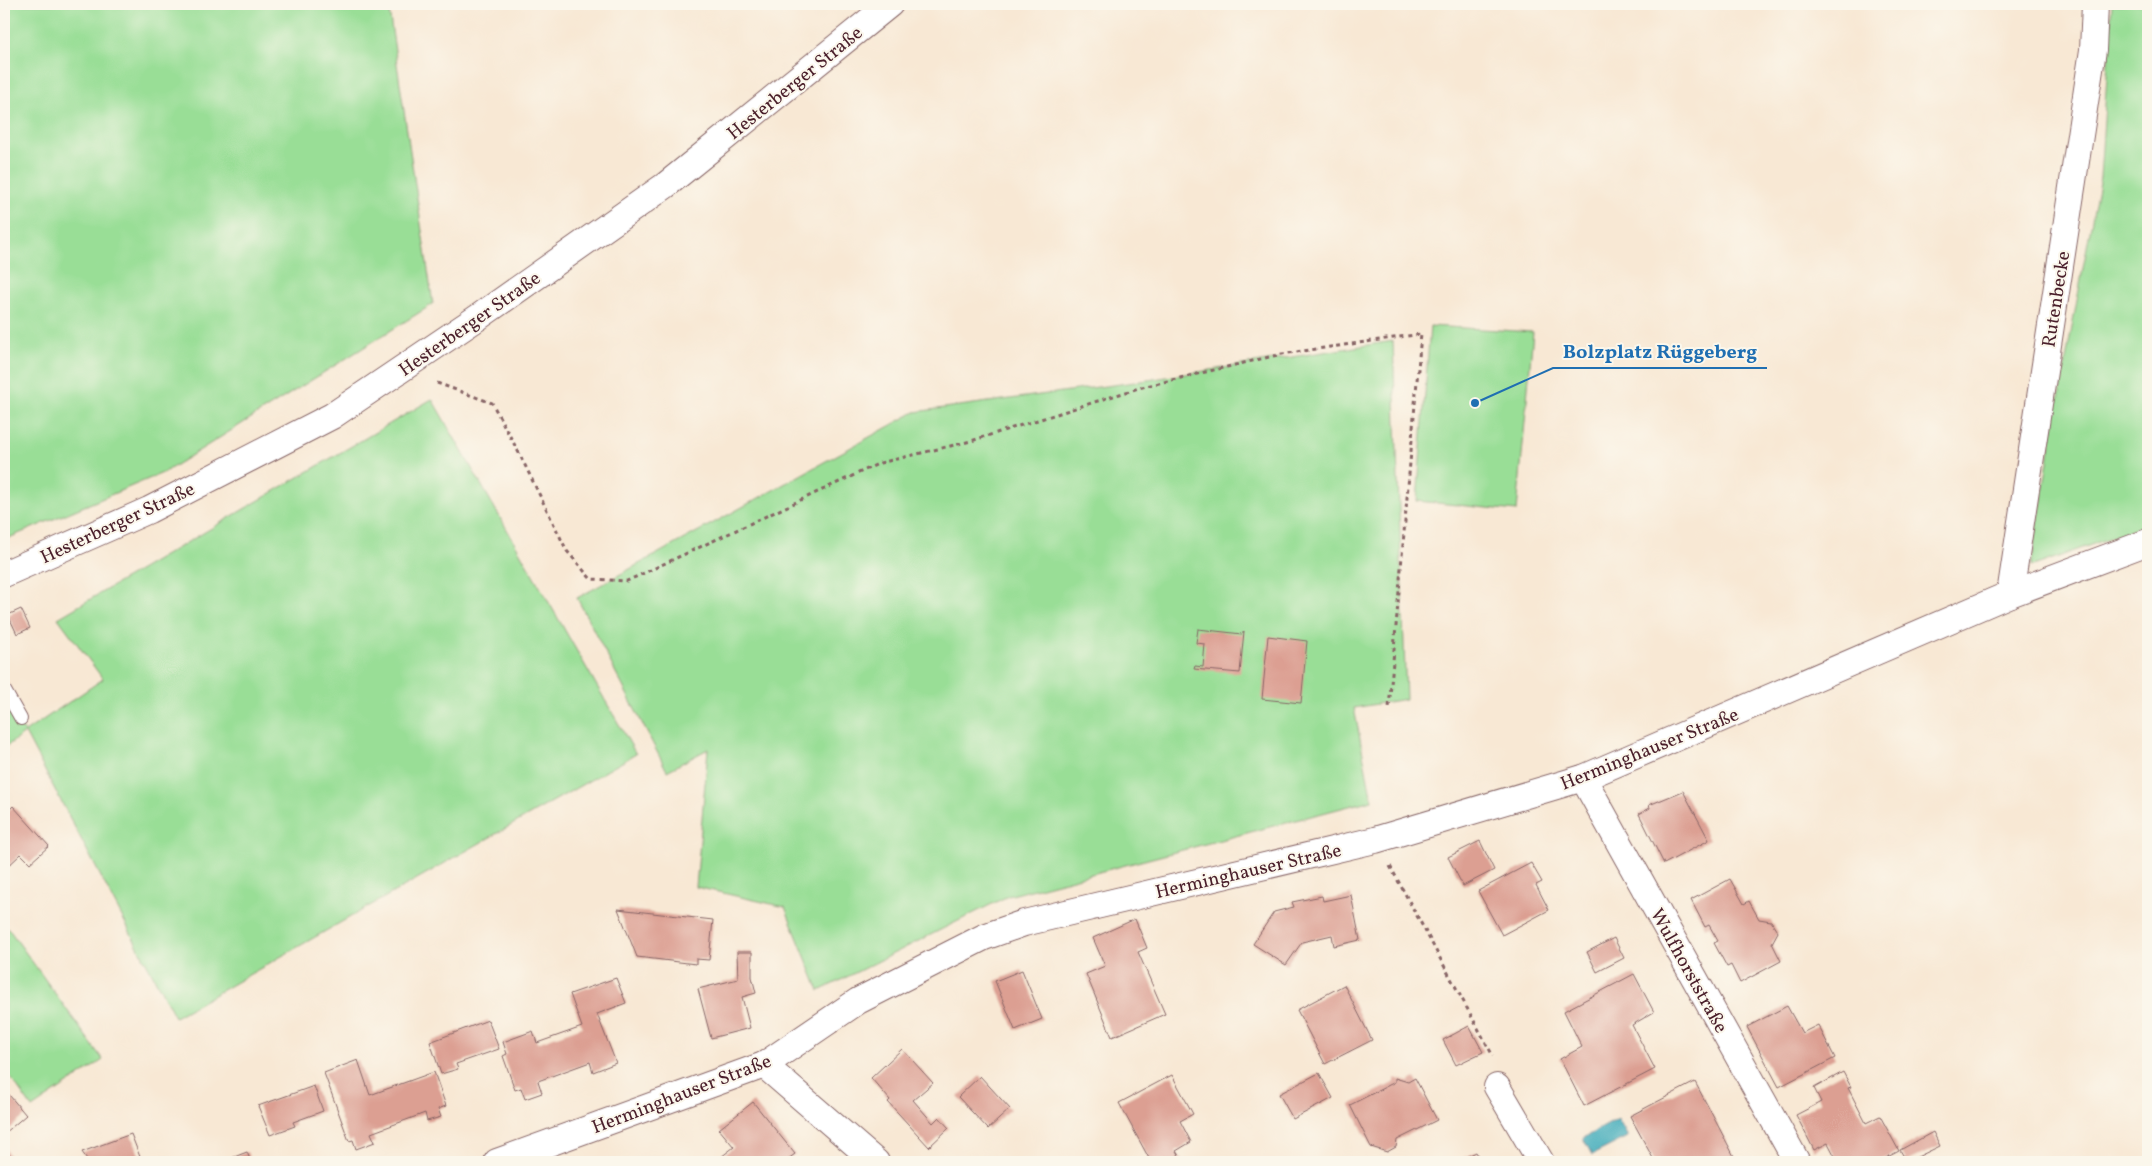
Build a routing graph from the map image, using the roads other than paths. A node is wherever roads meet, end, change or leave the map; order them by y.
1 (890, 4) edge
2 (2094, 4) edge
3 (2148, 542) edge
4 (4, 574) edge
5 (2010, 594) junction
6 (4, 689) edge
7 (21, 720) dead end
8 (1583, 778) junction
9 (764, 1065) junction
10 (1496, 1087) road end
11 (497, 1162) edge
12 (876, 1162) edge
13 (1541, 1162) edge
14 (1797, 1162) edge

1 - 4 street, Hesterberger Straße
2 - 5 street, Rutenbecke
3 - 5 street, Herminghauser Straße
5 - 8 street, Herminghauser Straße
6 - 7 lane
8 - 9 street, Herminghauser Straße
8 - 14 street, Wulfhorststraße
9 - 11 street, Herminghauser Straße
9 - 12 street
10 - 13 street

